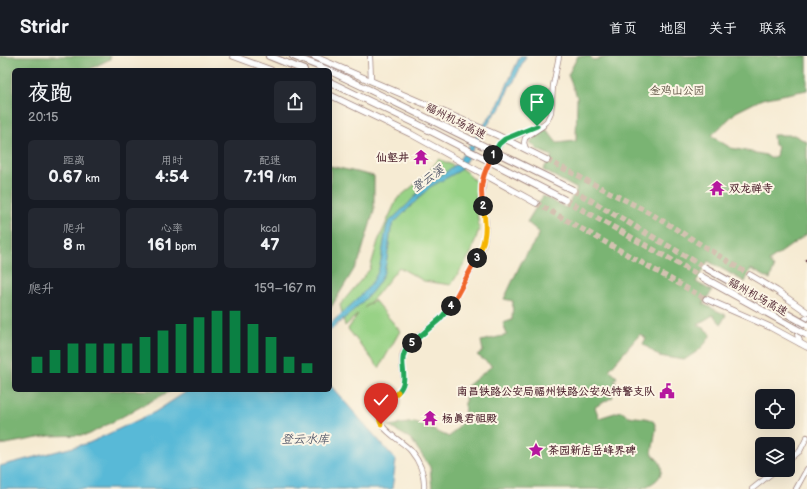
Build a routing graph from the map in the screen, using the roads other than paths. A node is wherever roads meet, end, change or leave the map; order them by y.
1 (233, 56) edge
2 (269, 56) edge
3 (293, 56) edge
4 (313, 56) edge
5 (370, 56) edge
6 (559, 56) edge
7 (266, 68) edge
8 (299, 68) edge
9 (324, 68) edge
10 (332, 71) edge
11 (371, 80) junction
12 (332, 83) edge
13 (332, 96) edge
14 (547, 121) junction
15 (543, 126) junction
16 (505, 139) junction
17 (526, 149) junction
18 (547, 160) tunnel mouth
19 (484, 173) junction
20 (573, 190) tunnel mouth
21 (565, 200) tunnel mouth
22 (536, 203) tunnel mouth
23 (704, 267) tunnel mouth
24 (750, 275) tunnel mouth
25 (700, 276) tunnel mouth
26 (706, 299) tunnel mouth
27 (807, 312) edge
28 (807, 318) edge
29 (807, 326) edge
30 (807, 335) edge
31 (800, 343) junction
32 (807, 347) edge
33 (807, 437) edge
34 (795, 455) edge
35 (807, 469) edge
36 (767, 477) edge
37 (805, 479) edge
38 (424, 489) edge
39 (752, 489) edge
40 (796, 489) edge

1 - 7 main road
2 - 8 highway
3 - 9 highway, 福州机场高速
4 - 11 main road
5 - 11 street
6 - 14 street
10 - 20 highway, 福州机场高速, bridge
11 - 16 main road
12 - 21 highway, 福州机场高速, bridge
13 - 19 main road
14 - 15 street
14 - 16 street
15 - 16 street
15 - 17 street
16 - 17 main road
16 - 19 street
17 - 18 main road
19 - 22 main road
19 - 38 street
23 - 29 highway, 福州机场高速, bridge
24 - 27 main road
25 - 30 highway, 福州机场高速, bridge
26 - 31 main road
28 - 31 main road
31 - 32 main road
33 - 34 street
35 - 37 street
36 - 39 street
37 - 40 street

